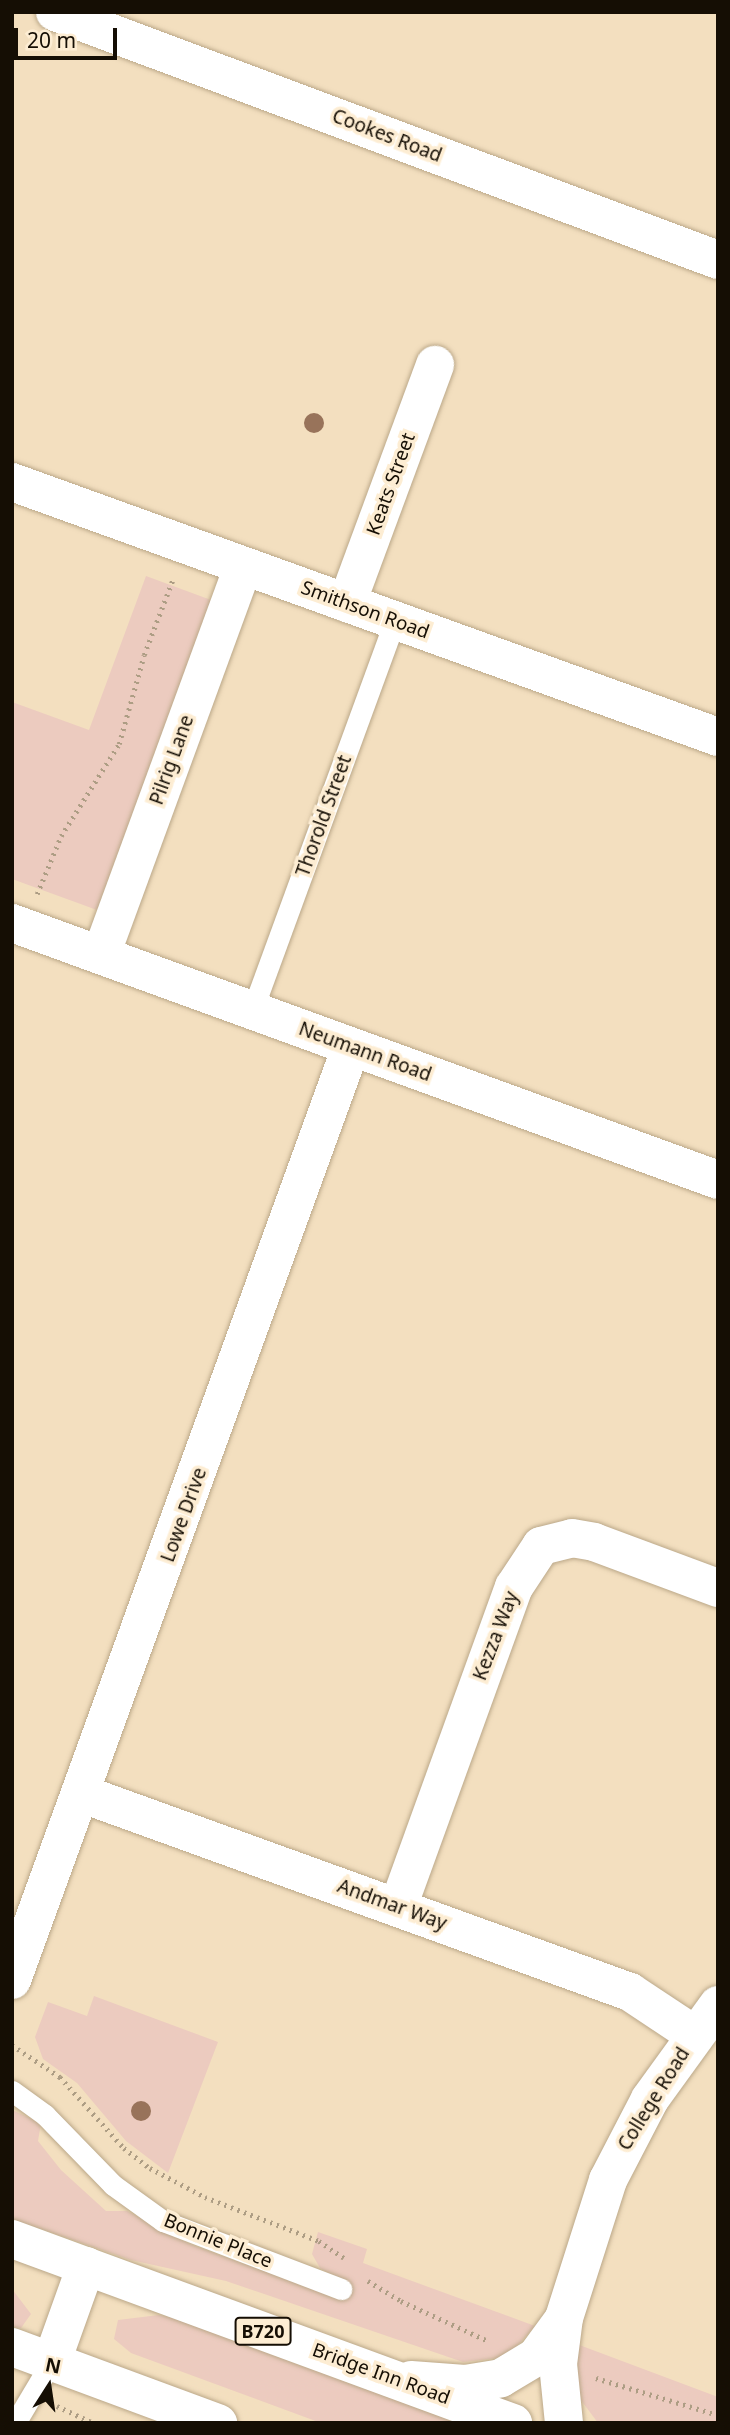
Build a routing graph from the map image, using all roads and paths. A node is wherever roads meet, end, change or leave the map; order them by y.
1 (55, 12) edge
2 (718, 260) edge
3 (435, 365) dead end
4 (12, 482) edge
5 (185, 545) junction
6 (243, 566) junction
7 (347, 603) junction
8 (395, 620) junction
9 (718, 737) edge
10 (19, 925) edge
11 (101, 955) junction
12 (252, 1011) junction
13 (351, 1047) junction
14 (718, 1181) edge
15 (718, 1588) edge
16 (80, 1793) junction
17 (398, 1907) junction
18 (12, 1980) edge
19 (707, 2020) edge
20 (12, 2045) edge
21 (12, 2091) edge
22 (12, 2239) edge
23 (349, 2265) dead end
24 (86, 2266) junction
25 (362, 2277) dead end
26 (341, 2289) dead end
27 (12, 2347) edge
28 (52, 2361) junction
29 (547, 2361) junction
30 (392, 2378) junction
31 (718, 2415) edge
32 (15, 2423) edge
33 (30, 2423) edge
34 (218, 2423) edge
35 (513, 2423) edge
36 (564, 2423) edge

1 - 2 street, Cookes Road
3 - 7 street, Keats Street
4 - 5 street, Smithson Road
5 - 6 street, Smithson Road
5 - 10 path
6 - 7 street, Smithson Road
6 - 11 street, Pilrig Lane
7 - 8 street, Smithson Road
8 - 9 street, Smithson Road
8 - 12 lane, Thorold Street
10 - 11 street, Neumann Road
11 - 12 street, Neumann Road
12 - 13 street, Neumann Road
13 - 14 street, Neumann Road
13 - 16 street, Lowe Drive
15 - 17 street, Kezza Way
16 - 17 street, Andmar Way
16 - 18 street, Lowe Drive
17 - 19 street, Andmar Way
19 - 29 street, College Road
20 - 23 path
21 - 26 lane, Bonnie Place
22 - 24 street, Bridge Inn Road / B720
24 - 28 street
24 - 30 street, Bridge Inn Road / B720
25 - 29 path
27 - 28 street
28 - 32 lane
28 - 33 lane
28 - 34 street
29 - 30 street
29 - 31 path
29 - 36 street, College Road
30 - 35 street, Bridge Inn Road / B720

